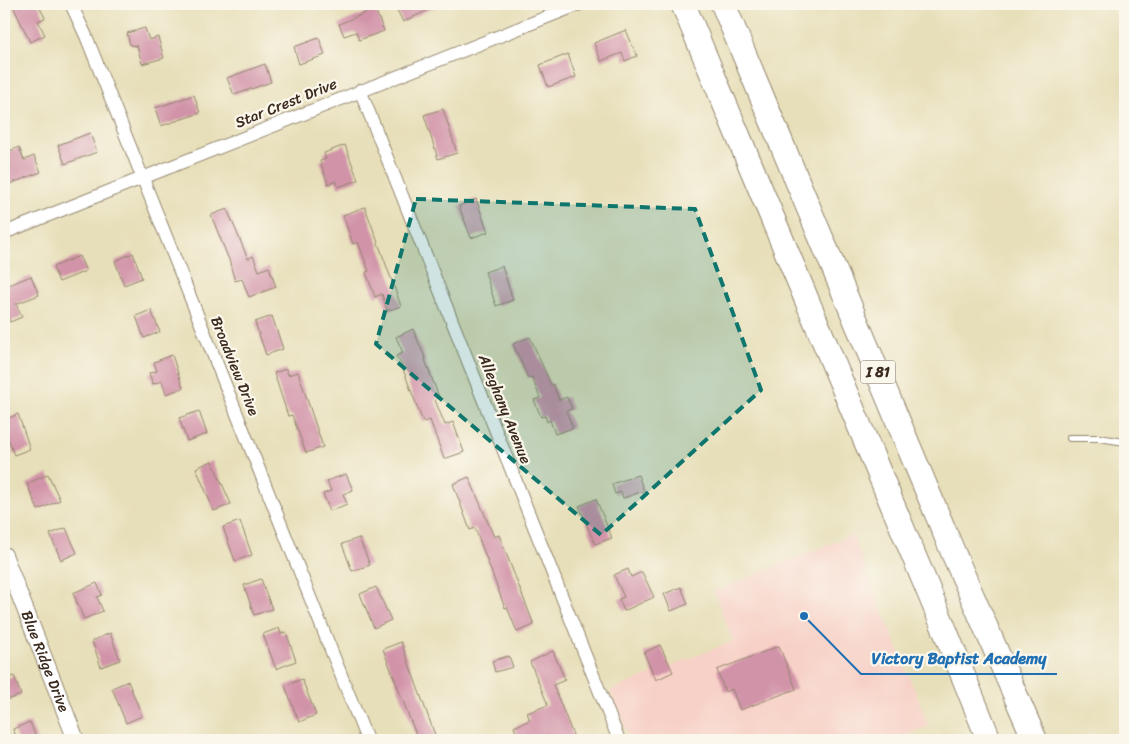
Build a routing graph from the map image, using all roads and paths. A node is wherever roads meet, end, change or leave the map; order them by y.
1 (72, 4) edge
2 (580, 4) edge
3 (683, 4) edge
4 (723, 4) edge
5 (360, 90) junction
6 (142, 178) junction
7 (4, 233) edge
8 (1070, 438) dead end
9 (1125, 442) edge
10 (4, 555) edge
11 (76, 740) edge
12 (368, 740) edge
13 (619, 740) edge
14 (989, 740) edge
15 (1035, 740) edge

1 - 6 street, Broadview Drive
2 - 5 street, Star Crest Drive
3 - 14 highway, I 81
4 - 15 highway, I 81
5 - 6 street, Star Crest Drive
5 - 13 street, Alleghany Avenue
6 - 7 street, Star Crest Drive
6 - 12 street, Broadview Drive
8 - 9 lane
10 - 11 street, Blue Ridge Drive

